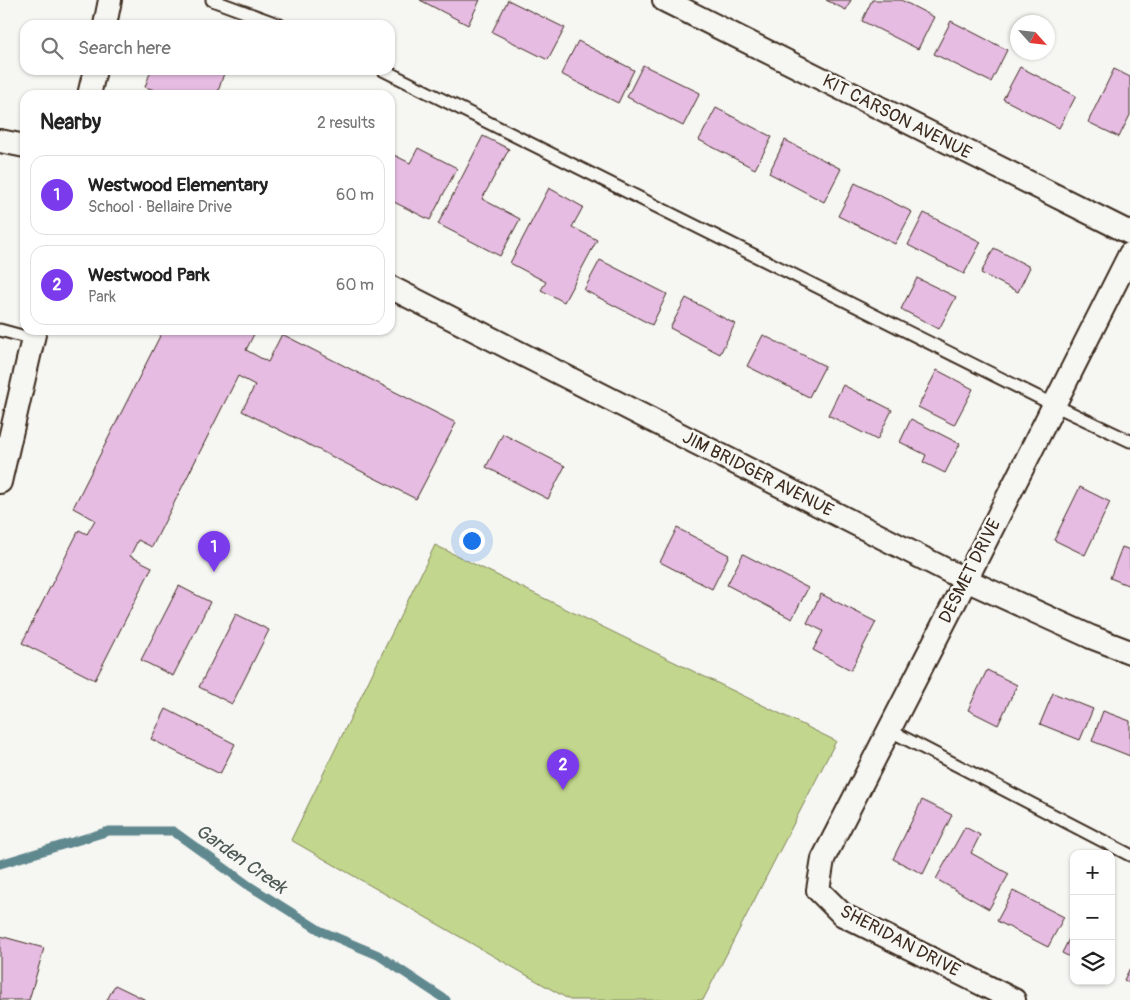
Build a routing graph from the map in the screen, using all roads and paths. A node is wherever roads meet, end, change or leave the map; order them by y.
1 (110, 0) edge
2 (212, 0) edge
3 (664, 0) edge
4 (105, 20) edge
5 (266, 20) edge
6 (94, 75) edge
7 (393, 75) edge
8 (90, 90) edge
9 (0, 141) edge
10 (20, 145) edge
11 (1130, 233) edge
12 (1130, 254) edge
13 (395, 290) edge
14 (0, 330) edge
15 (20, 332) edge
16 (34, 335) edge
17 (1054, 405) junction
18 (1130, 441) edge
19 (0, 482) edge
20 (966, 580) junction
21 (1130, 652) edge
22 (889, 730) junction
23 (1130, 855) edge
24 (818, 890) joint
25 (1014, 1000) edge

1 - 4 street
2 - 5 lane
3 - 11 street, KIT CARSON AVENUE
6 - 8 street
7 - 17 lane
9 - 10 street
12 - 17 street, DESMET DRIVE
13 - 20 street, JIM BRIDGER AVENUE
14 - 15 lane
16 - 19 street
17 - 18 lane
17 - 20 street, DESMET DRIVE
20 - 21 street, JIM BRIDGER AVENUE
20 - 22 street, DESMET DRIVE
22 - 23 lane
22 - 24 street, DESMET DRIVE
24 - 25 street, SHERIDAN DRIVE

